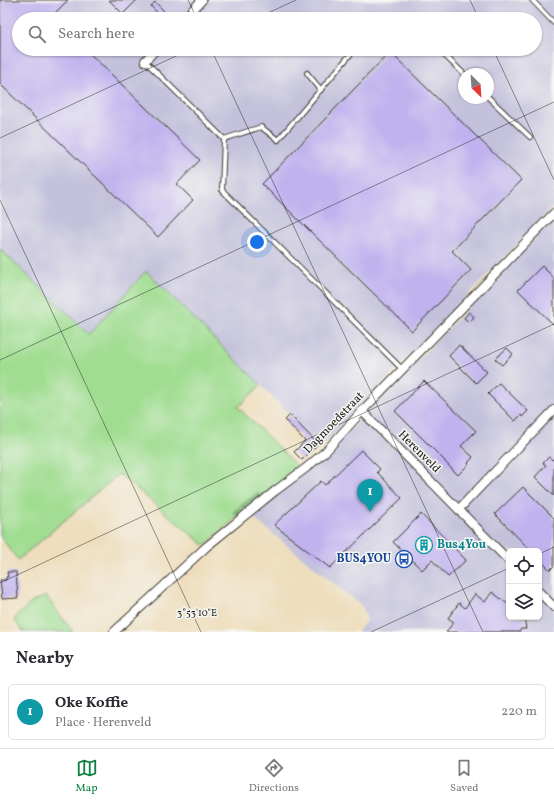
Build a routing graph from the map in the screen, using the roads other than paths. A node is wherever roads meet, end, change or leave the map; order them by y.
1 (202, 0) edge
2 (532, 0) edge
3 (191, 12) edge
4 (554, 23) edge
5 (150, 56) edge
6 (349, 56) edge
7 (445, 56) edge
8 (145, 61) joint
9 (458, 68) edge
10 (307, 73) dead end
11 (321, 90) junction
12 (494, 102) edge
13 (530, 137) dead end
14 (224, 139) junction
15 (554, 213) edge
16 (403, 369) junction
17 (554, 410) edge
18 (362, 412) junction
19 (460, 509) junction
20 (506, 558) edge
21 (542, 595) edge
22 (554, 608) edge
23 (114, 632) edge

1 - 3 street
2 - 4 lane
5 - 8 street
6 - 11 lane
7 - 9 lane
8 - 14 lane
10 - 11 lane
11 - 14 lane
12 - 13 lane
14 - 16 lane
15 - 16 street, Dagmoedstraat
16 - 18 street, Dagmoedstraat
17 - 19 street
18 - 19 street, Herenveld
18 - 23 street, Dagmoedstraat
19 - 20 street, Herenveld
21 - 22 street

